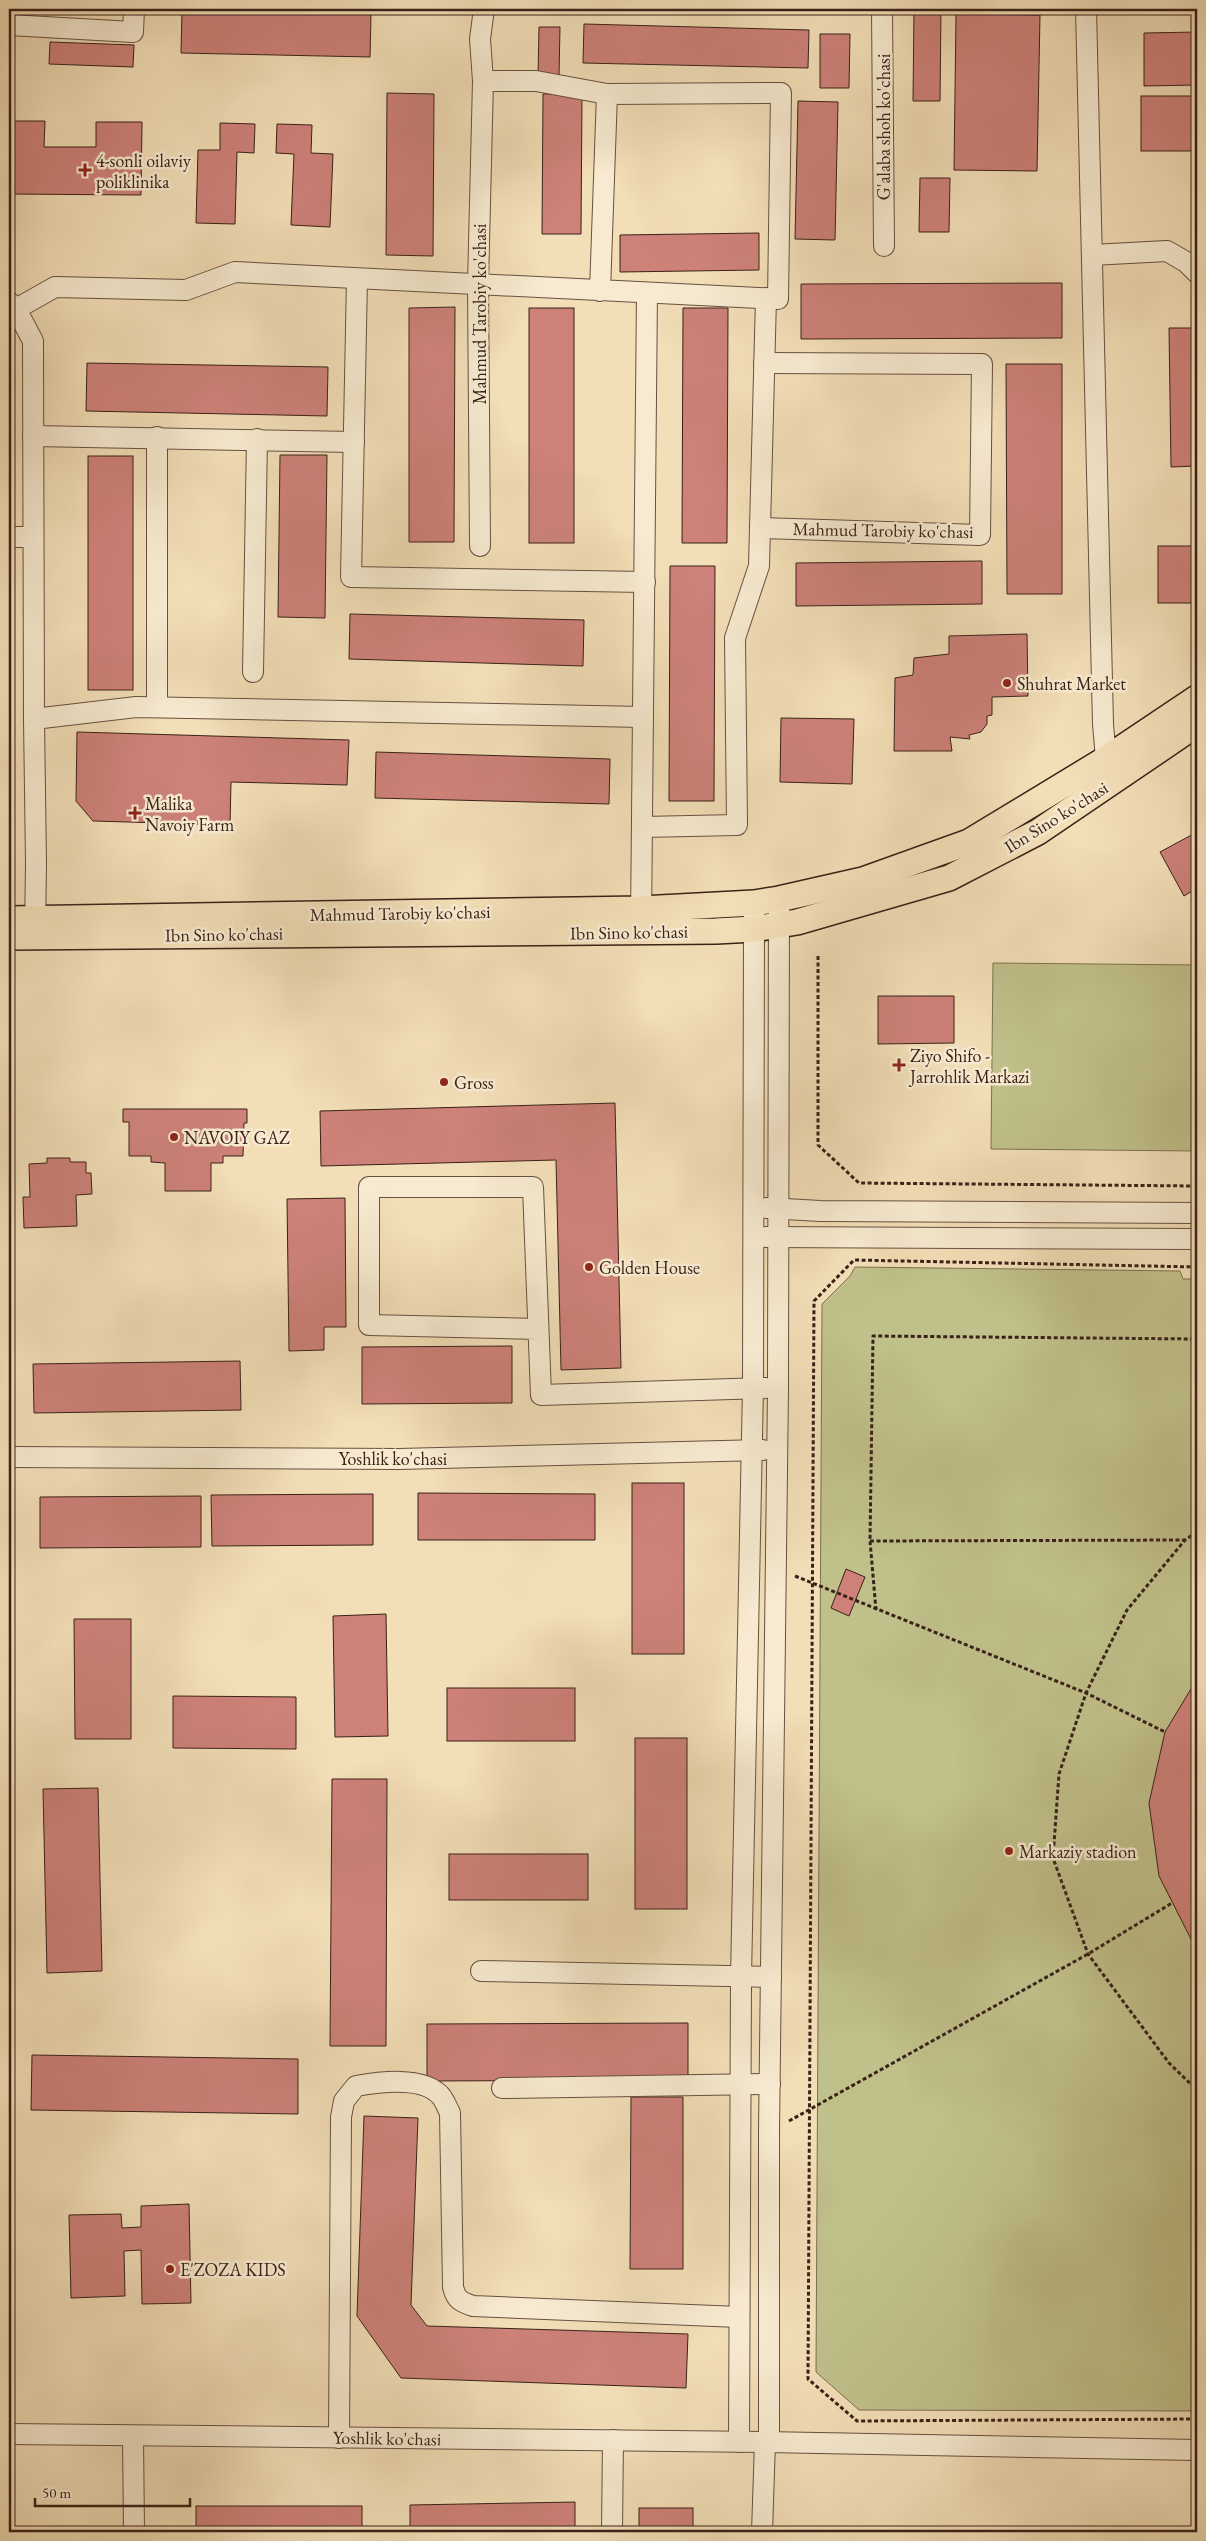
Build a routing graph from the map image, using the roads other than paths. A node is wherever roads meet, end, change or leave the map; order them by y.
1 (134, 9) edge
2 (484, 9) edge
3 (882, 9) edge
4 (1086, 9) edge
5 (9, 25) edge
6 (483, 81) junction
7 (607, 94) junction
8 (884, 246) dead end
9 (1092, 255) junction
10 (1193, 262) edge
11 (357, 279) junction
12 (478, 284) junction
13 (600, 291) junction
14 (647, 293) junction
15 (772, 299) junction
16 (13, 306) edge
17 (764, 363) junction
18 (33, 436) junction
19 (157, 437) junction
20 (257, 439) junction
21 (354, 442) junction
22 (760, 528) junction
23 (9, 537) edge
24 (33, 537) junction
25 (480, 546) dead end
26 (645, 582) junction
27 (253, 672) dead end
28 (1197, 698) edge
29 (157, 707) junction
30 (643, 717) junction
31 (34, 719) junction
32 (1197, 724) edge
33 (1112, 769) junction
34 (642, 827) junction
35 (779, 899) junction
36 (754, 903) junction
37 (9, 919) edge
38 (641, 920) junction
39 (778, 926) junction
40 (35, 927) junction
41 (754, 929) junction
42 (9, 937) edge
43 (754, 1208) junction
44 (779, 1209) junction
45 (1194, 1212) edge
46 (779, 1236) junction
47 (754, 1237) junction
48 (1194, 1239) edge
49 (538, 1330) junction
50 (752, 1388) junction
51 (778, 1388) junction
52 (778, 1450) junction
53 (752, 1451) junction
54 (9, 1457) edge
55 (481, 1972) dead end
56 (741, 1977) junction
57 (771, 1977) junction
58 (740, 2083) junction
59 (770, 2084) junction
60 (502, 2088) dead end
61 (739, 2317) junction
62 (9, 2434) edge
63 (133, 2436) junction
64 (339, 2438) junction
65 (613, 2440) junction
66 (739, 2442) junction
67 (767, 2442) junction
68 (1197, 2450) edge
69 (134, 2532) edge
70 (612, 2532) edge
71 (762, 2532) edge

1 - 5 street
2 - 6 street, Mahmud Tarobiy ko'chasi
3 - 8 street, G'alaba shoh ko'chasi
4 - 9 street
6 - 7 street
6 - 12 street, Mahmud Tarobiy ko'chasi
7 - 13 street
7 - 15 street
9 - 10 street
9 - 33 street
11 - 12 street
11 - 16 street
11 - 21 street
12 - 13 street
12 - 25 street, Mahmud Tarobiy ko'chasi
13 - 14 street
14 - 15 street
14 - 26 street
15 - 17 street
16 - 18 street
17 - 22 street
17 - 22 street, Mahmud Tarobiy ko'chasi
18 - 19 street
18 - 24 street
19 - 20 street
19 - 29 street
20 - 21 street
20 - 27 street
21 - 26 street
22 - 34 street
23 - 24 street
24 - 31 street
26 - 30 street
28 - 33 main road, Mahmud Tarobiy ko'chasi
29 - 30 street
29 - 31 street
30 - 34 street
31 - 40 street
32 - 33 main road, Ibn Sino ko'chasi
33 - 35 main road, Mahmud Tarobiy ko'chasi
33 - 39 main road, Ibn Sino ko'chasi
34 - 38 street
35 - 36 main road, Mahmud Tarobiy ko'chasi
35 - 39 street
36 - 38 main road, Mahmud Tarobiy ko'chasi
36 - 41 street
37 - 40 main road, Mahmud Tarobiy ko'chasi
38 - 40 main road, Mahmud Tarobiy ko'chasi
38 - 41 main road, Ibn Sino ko'chasi
39 - 41 main road, Ibn Sino ko'chasi
39 - 44 street
40 - 42 main road
41 - 43 street
43 - 44 street
43 - 47 street
44 - 45 street
44 - 46 street
45 - 48 street
46 - 47 street
46 - 48 street
46 - 51 street
47 - 50 street
49 - 49 street
49 - 50 street
50 - 51 street
50 - 53 street
51 - 52 street
52 - 53 street, Yoshlik ko'chasi
52 - 57 street
53 - 54 street, Yoshlik ko'chasi
53 - 56 street
55 - 56 street
56 - 57 street
56 - 58 street
57 - 59 street
58 - 59 street
58 - 60 street
58 - 61 street
59 - 67 street
61 - 64 street
61 - 66 street
62 - 63 street, Yoshlik ko'chasi
63 - 64 street, Yoshlik ko'chasi
63 - 69 street
64 - 65 street, Yoshlik ko'chasi
65 - 66 street, Yoshlik ko'chasi
65 - 70 street
66 - 67 street, Yoshlik ko'chasi
67 - 68 street, Yoshlik ko'chasi
67 - 71 street

